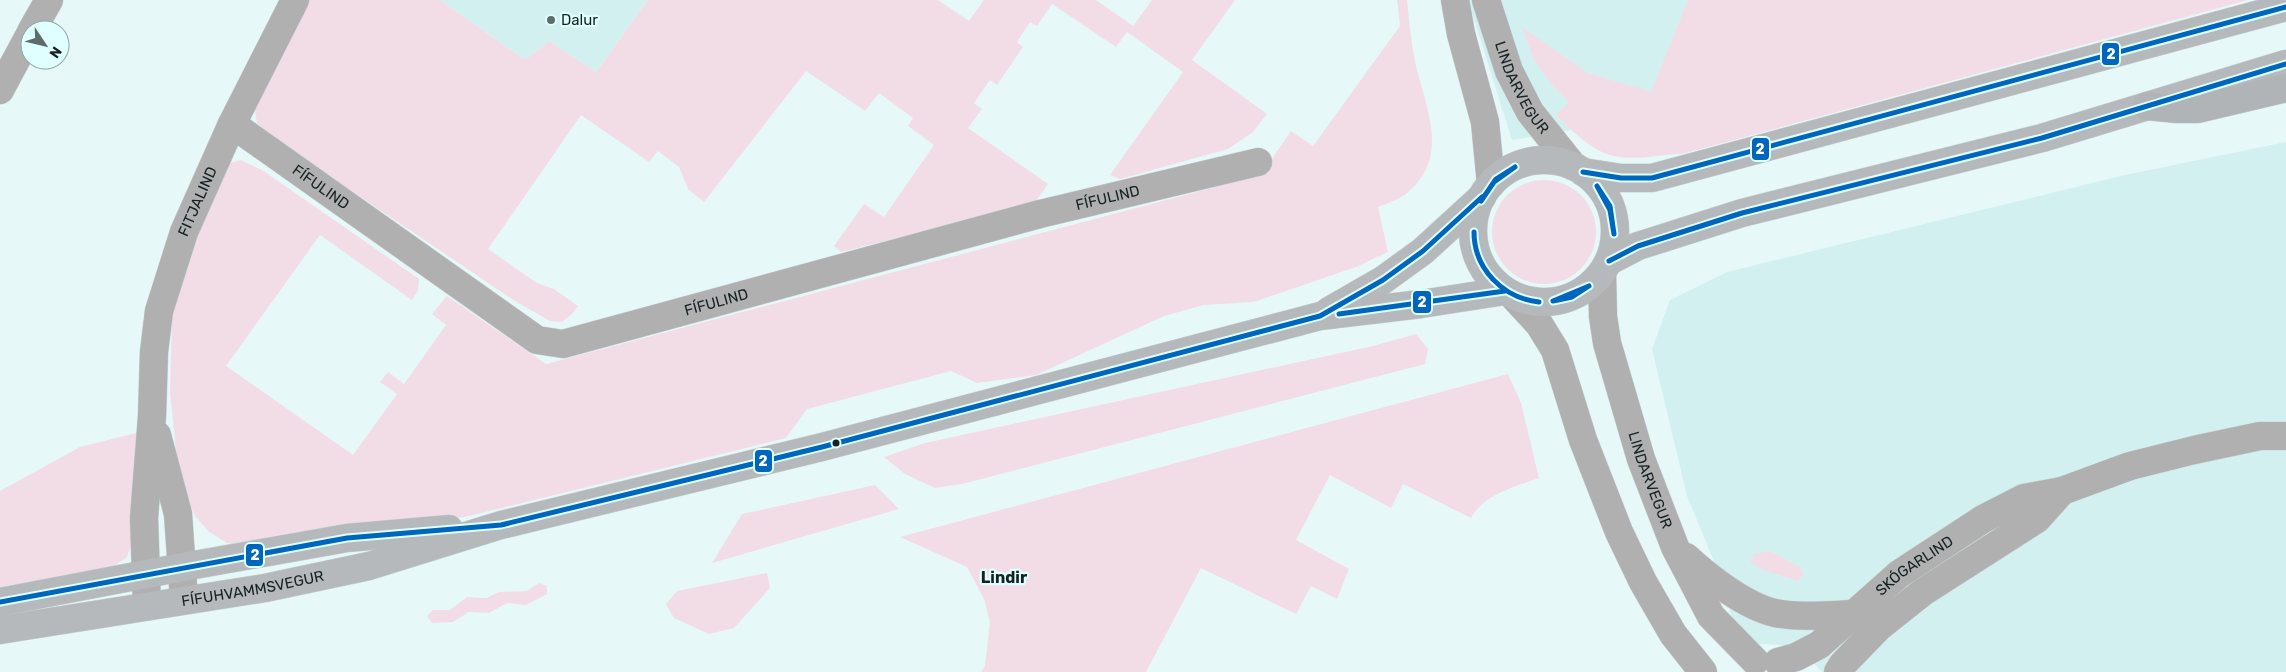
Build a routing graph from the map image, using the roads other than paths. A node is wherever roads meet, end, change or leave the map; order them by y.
1 (49, 0) edge
2 (295, 0) edge
3 (1455, 0) edge
4 (1486, 0) edge
5 (2286, 7) edge
6 (38, 20) edge
7 (20, 53) edge
8 (2286, 64) edge
9 (2286, 88) edge
10 (0, 90) edge
11 (2148, 106) junction
12 (232, 124) junction
13 (1258, 162) dead end
14 (1578, 169) junction
15 (1486, 191) junction
16 (1605, 267) junction
17 (1509, 293) junction
18 (1320, 316) junction
19 (152, 416) junction
20 (2286, 436) edge
21 (2062, 491) junction
22 (500, 525) junction
23 (1675, 547) junction
24 (183, 567) junction
25 (145, 575) junction
26 (184, 600) junction
27 (0, 602) edge
28 (147, 606) junction
29 (1853, 614) junction
30 (0, 630) edge
31 (1767, 667) edge
32 (1703, 672) edge
33 (1838, 672) edge

1 - 6 street
2 - 12 street, FITJALIND
3 - 15 street
4 - 14 street, LINDARVEGUR
5 - 14 main road
7 - 10 street
8 - 11 main road
9 - 11 highway
11 - 16 main road
12 - 13 street, FÍFULIND
12 - 19 street, FITJALIND
14 - 15 main road
14 - 16 main road
15 - 17 main road
15 - 18 main road, FÍFUHVAMMSVEGUR
16 - 17 main road
16 - 23 street, LINDARVEGUR
17 - 18 main road, FÍFUHVAMMSVEGUR
17 - 32 street
18 - 22 main road, FÍFUHVAMMSVEGUR
19 - 24 street, FITJALIND
19 - 25 street, FITJALIND
20 - 21 street, SKÓGARLIND
21 - 29 street, SKÓGARLIND
21 - 33 street, SKÓGARLIND
22 - 24 main road, FÍFUHVAMMSVEGUR
22 - 26 main road, FÍFUHVAMMSVEGUR
23 - 29 street
23 - 31 street, LINDARVEGUR
24 - 25 main road, FÍFUHVAMMSVEGUR
24 - 26 street, FITJALIND
25 - 27 main road, FÍFUHVAMMSVEGUR
25 - 28 street, FITJALIND
26 - 28 main road, FÍFUHVAMMSVEGUR
28 - 30 main road, FÍFUHVAMMSVEGUR
29 - 31 street, SKÓGARLIND

